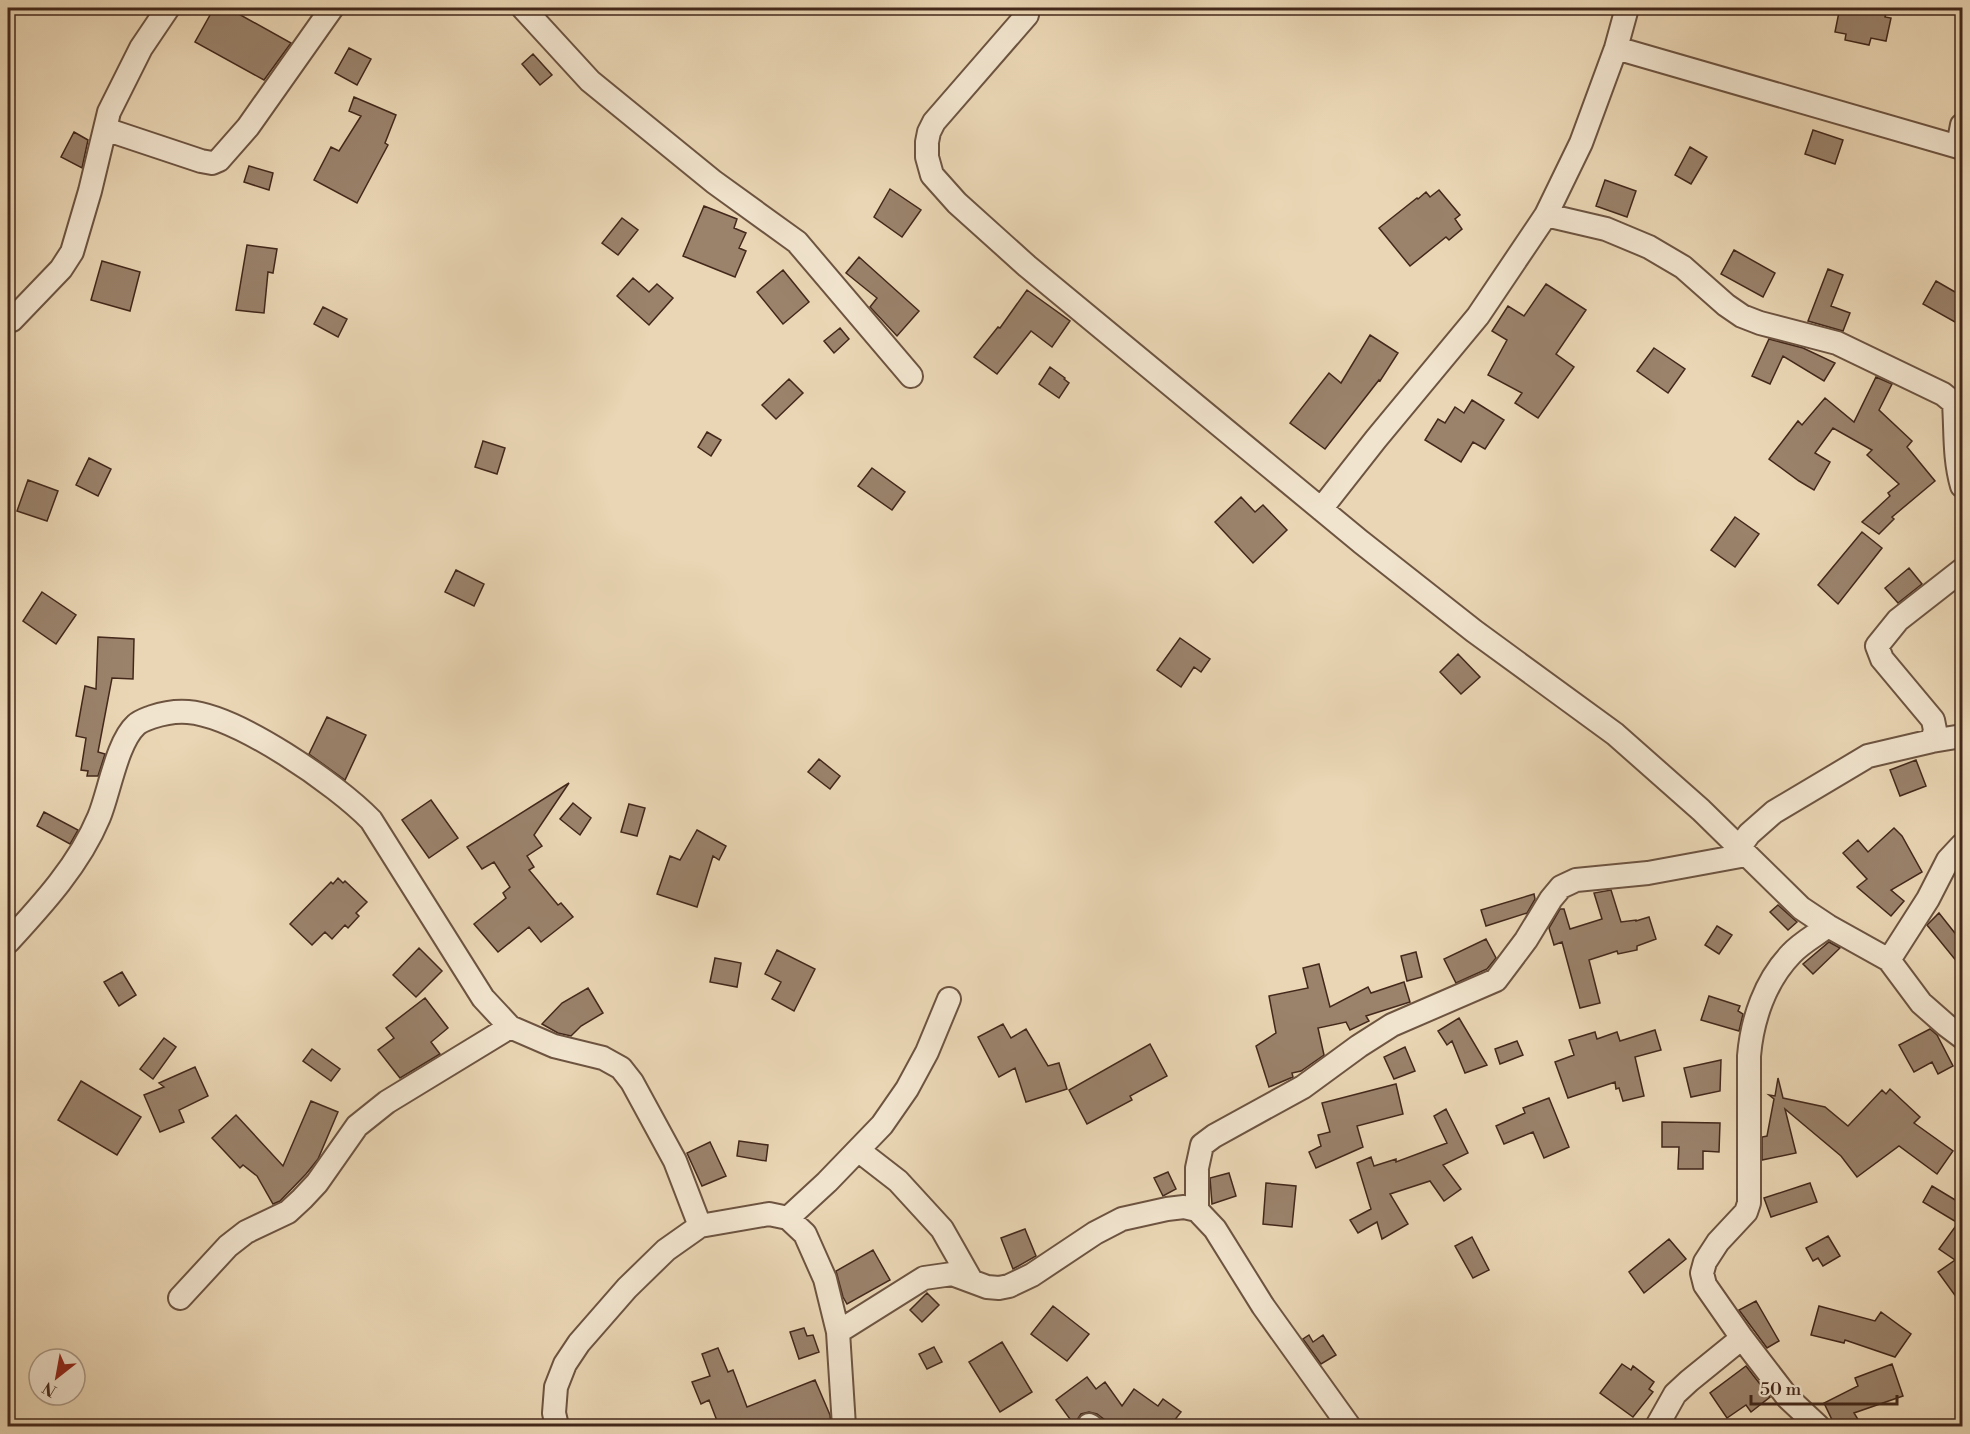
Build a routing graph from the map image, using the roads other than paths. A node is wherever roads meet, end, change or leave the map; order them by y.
1 (168, 8) edge
2 (332, 8) edge
3 (523, 8) edge
4 (1028, 8) edge
5 (1627, 8) edge
6 (1617, 48) junction
7 (105, 129) junction
8 (1961, 139) edge
9 (1546, 215) junction
10 (12, 321) dead end
11 (911, 376) dead end
12 (1957, 396) edge
13 (1962, 486) edge
14 (1321, 509) junction
15 (1962, 570) edge
16 (1962, 736) edge
17 (1932, 741) junction
18 (1962, 845) edge
19 (1743, 852) junction
20 (1828, 926) junction
21 (8, 942) edge
22 (1889, 960) junction
23 (949, 999) dead end
24 (510, 1027) junction
25 (1962, 1037) edge
26 (858, 1150) junction
27 (1197, 1210) junction
28 (788, 1218) junction
29 (700, 1226) junction
30 (971, 1280) junction
31 (180, 1298) dead end
32 (838, 1332) junction
33 (1742, 1338) junction
34 (557, 1426) edge
35 (844, 1426) edge
36 (1349, 1426) edge
37 (1657, 1426) edge
38 (1818, 1426) edge

1 - 7 street
2 - 7 street
3 - 11 street
4 - 14 street
5 - 6 street
6 - 8 street
6 - 9 street
7 - 10 street
9 - 12 street
9 - 14 street
12 - 13 street
14 - 19 street
15 - 17 street
16 - 17 street
17 - 19 street
18 - 22 street
19 - 20 street
19 - 27 street
20 - 22 street
20 - 33 street
21 - 24 street
22 - 25 street
23 - 26 street
24 - 29 street
24 - 31 street
26 - 28 street
26 - 30 street
27 - 30 street
27 - 36 street
28 - 29 street
28 - 32 street
29 - 34 street
30 - 32 street
32 - 35 street
33 - 37 street
33 - 38 street

